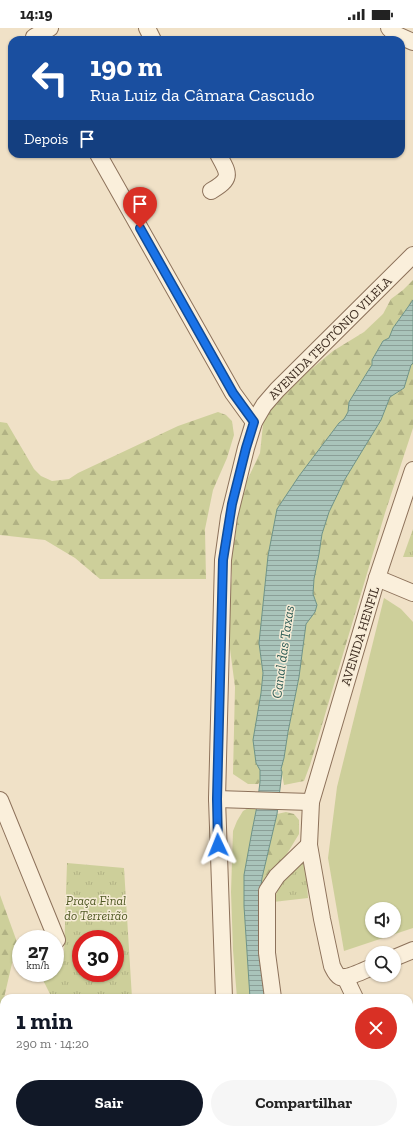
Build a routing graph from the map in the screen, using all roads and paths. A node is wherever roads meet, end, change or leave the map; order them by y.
1 (50, 28) edge
2 (389, 28) edge
3 (32, 35) edge
4 (400, 36) edge
5 (100, 158) edge
6 (220, 158) edge
7 (211, 191) dead end
8 (413, 255) edge
9 (254, 422) junction
10 (413, 470) edge
11 (377, 578) junction
12 (413, 593) edge
13 (217, 799) junction
14 (0, 800) edge
15 (311, 802) junction
16 (309, 844) junction
17 (53, 930) edge
18 (413, 950) edge
19 (401, 955) edge
20 (365, 970) edge
21 (344, 977) junction
22 (224, 994) edge
23 (273, 994) edge
24 (353, 994) edge

1 - 3 street
2 - 4 street
5 - 9 street
6 - 7 street
8 - 9 street, AVENIDA TEOTÔNIO VILELA
9 - 13 street, AVENIDA TEOTÔNIO VILELA
10 - 11 street, AVENIDA HENFIL
11 - 12 street
11 - 15 street, AVENIDA HENFIL
13 - 15 street
13 - 22 street, AVENIDA TEOTÔNIO VILELA
14 - 17 street
15 - 16 street, AVENIDA HENFIL
16 - 21 street, AVENIDA HENFIL
16 - 23 street
18 - 19 street
20 - 21 street
21 - 24 street, AVENIDA HENFIL

